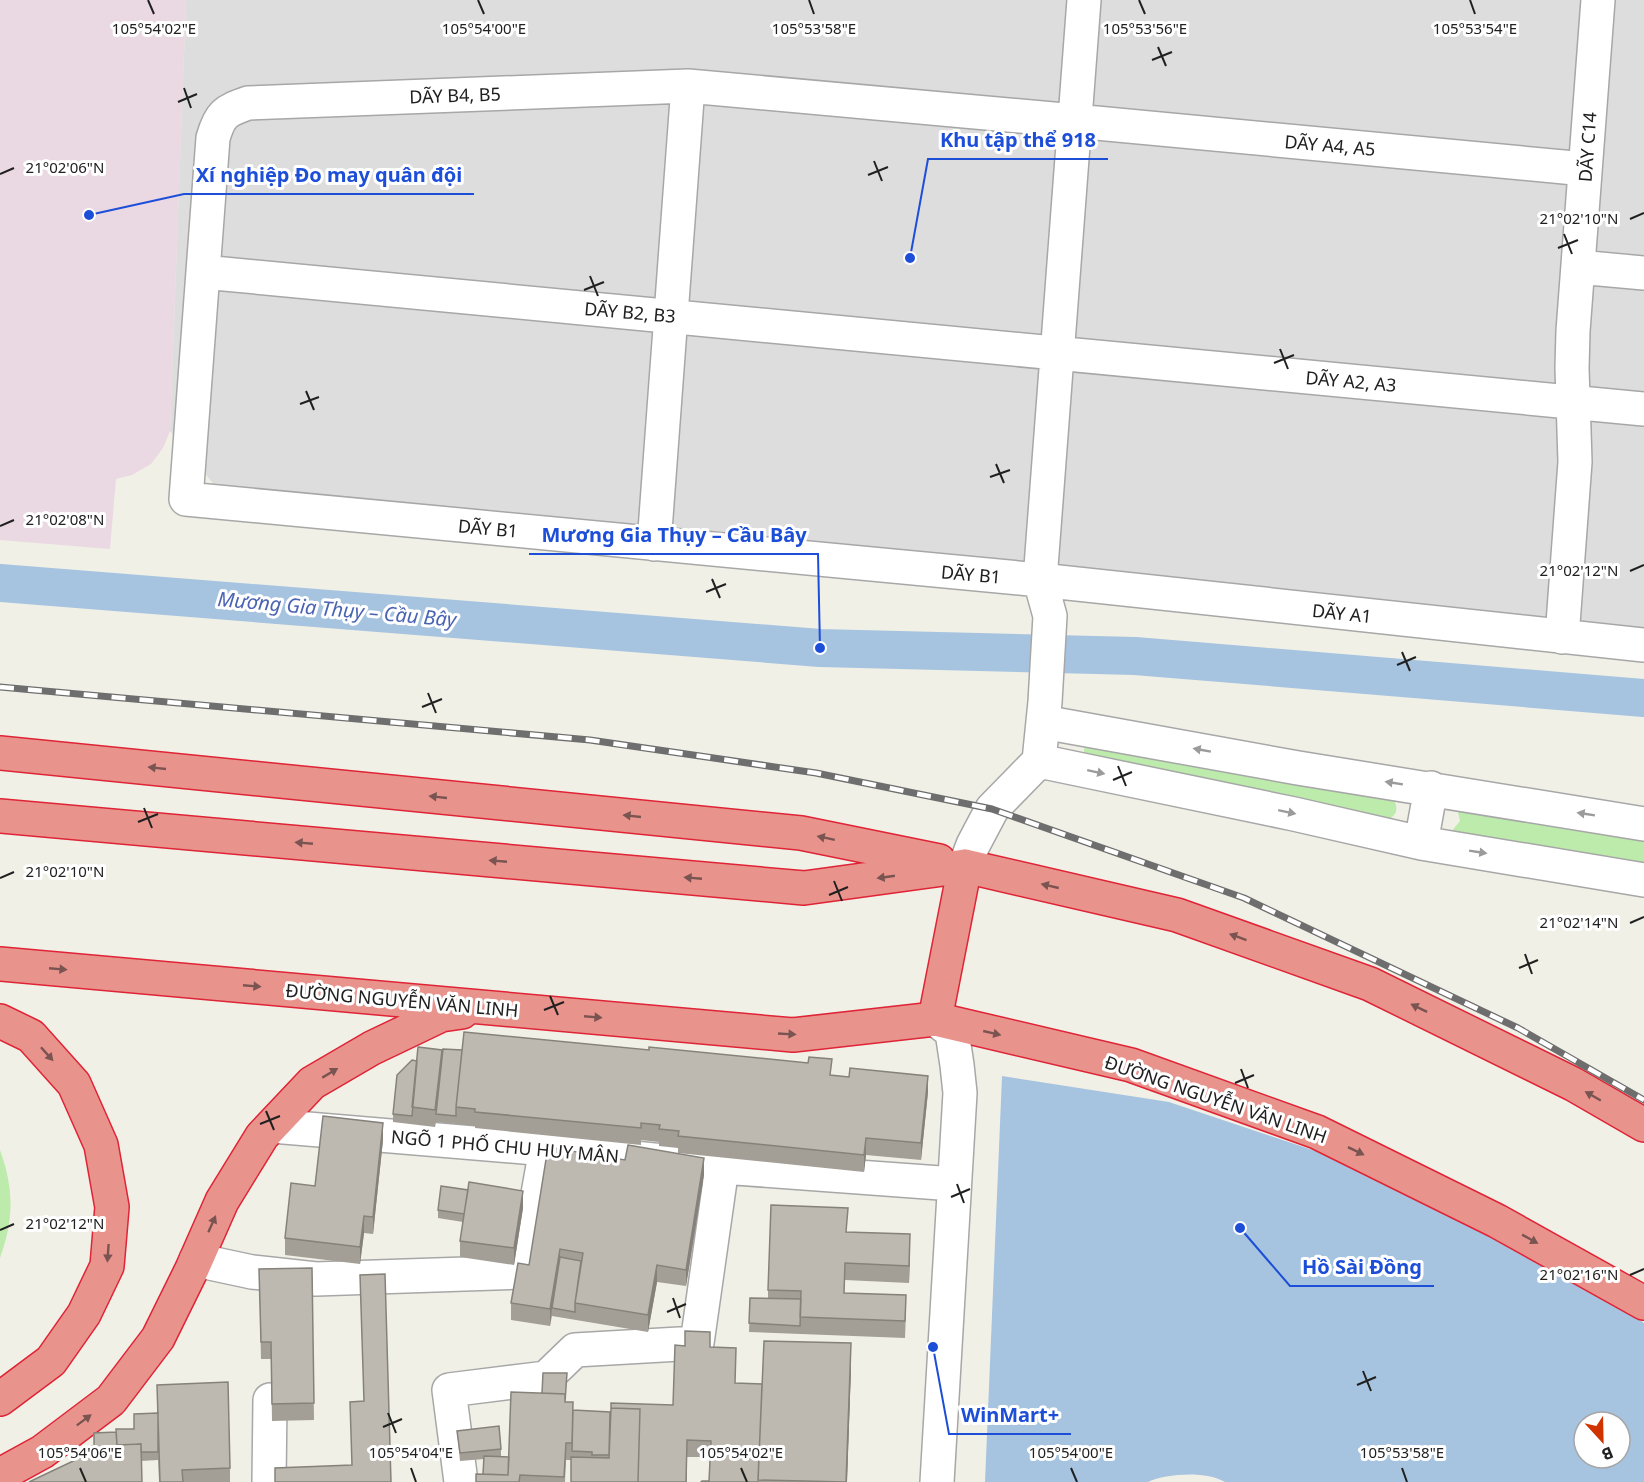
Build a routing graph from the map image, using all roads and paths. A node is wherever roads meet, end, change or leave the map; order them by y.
1 (1084, 0) edge
2 (1598, 0) edge
3 (688, 86) junction
4 (1075, 121) junction
5 (1585, 169) junction
6 (1578, 267) junction
7 (203, 272) junction
8 (1644, 273) edge
9 (671, 316) junction
10 (1057, 353) junction
11 (1573, 402) junction
12 (1644, 409) edge
13 (186, 499) joint
14 (654, 544) junction
15 (1040, 580) junction
16 (1562, 637) junction
17 (1644, 645) edge
18 (1044, 712) junction
19 (0, 753) edge
20 (1039, 760) junction
21 (1431, 788) junction
22 (0, 816) edge
23 (1644, 824) edge
24 (1421, 843) junction
25 (965, 866) junction
26 (1644, 880) edge
27 (0, 964) edge
28 (494, 1008) junction
29 (935, 1019) junction
30 (0, 1021) edge
31 (1644, 1125) edge
32 (272, 1126) junction
33 (546, 1149) junction
34 (722, 1167) junction
35 (954, 1184) junction
36 (196, 1260) junction
37 (1644, 1303) edge
38 (0, 1399) edge
39 (270, 1401) edge
40 (0, 1475) edge
41 (269, 1482) edge
42 (461, 1482) edge
43 (937, 1482) edge

1 - 4 street
2 - 5 street, DÃY C14
3 - 4 street, DÃY B4, B5
3 - 7 street, DÃY B4, B5
3 - 9 street
4 - 5 street, DÃY A4, A5
4 - 10 street
5 - 6 street, DÃY C14
6 - 8 street
6 - 11 street, DÃY C14
7 - 9 street, DÃY B2, B3
7 - 13 street, DÃY B4, B5
9 - 10 street, DÃY B2, B3
9 - 14 street
10 - 11 street, DÃY A2, A3
10 - 15 street
11 - 12 street, DÃY A2, A3
11 - 16 street, DÃY C14
13 - 14 street, DÃY B1
14 - 15 street, DÃY B1
15 - 16 street, DÃY A1
15 - 18 street
16 - 17 street, DÃY A1
18 - 20 street
21 -> 18 street
25 -> 19 highway
20 -> 24 street
20 - 25 street
23 -> 21 street
21 - 24 street
25 -> 22 highway
24 -> 26 street
25 - 29 highway
31 -> 25 highway
27 -> 28 highway, ĐƯỜNG NGUYỄN VĂN LINH
28 -> 29 highway, ĐƯỜNG NGUYỄN VĂN LINH
32 -> 28 highway
29 - 35 street
29 -> 37 highway, ĐƯỜNG NGUYỄN VĂN LINH
30 -> 38 highway
32 - 33 street, NGÕ 1 PHỐ CHU HUY MÂN
36 -> 32 highway
33 - 34 street, NGÕ 1 PHỐ CHU HUY MÂN
33 - 36 street
34 - 35 street, NGÕ 1 PHỐ CHU HUY MÂN
34 - 42 street
35 - 43 street
40 -> 36 highway
39 - 41 street

